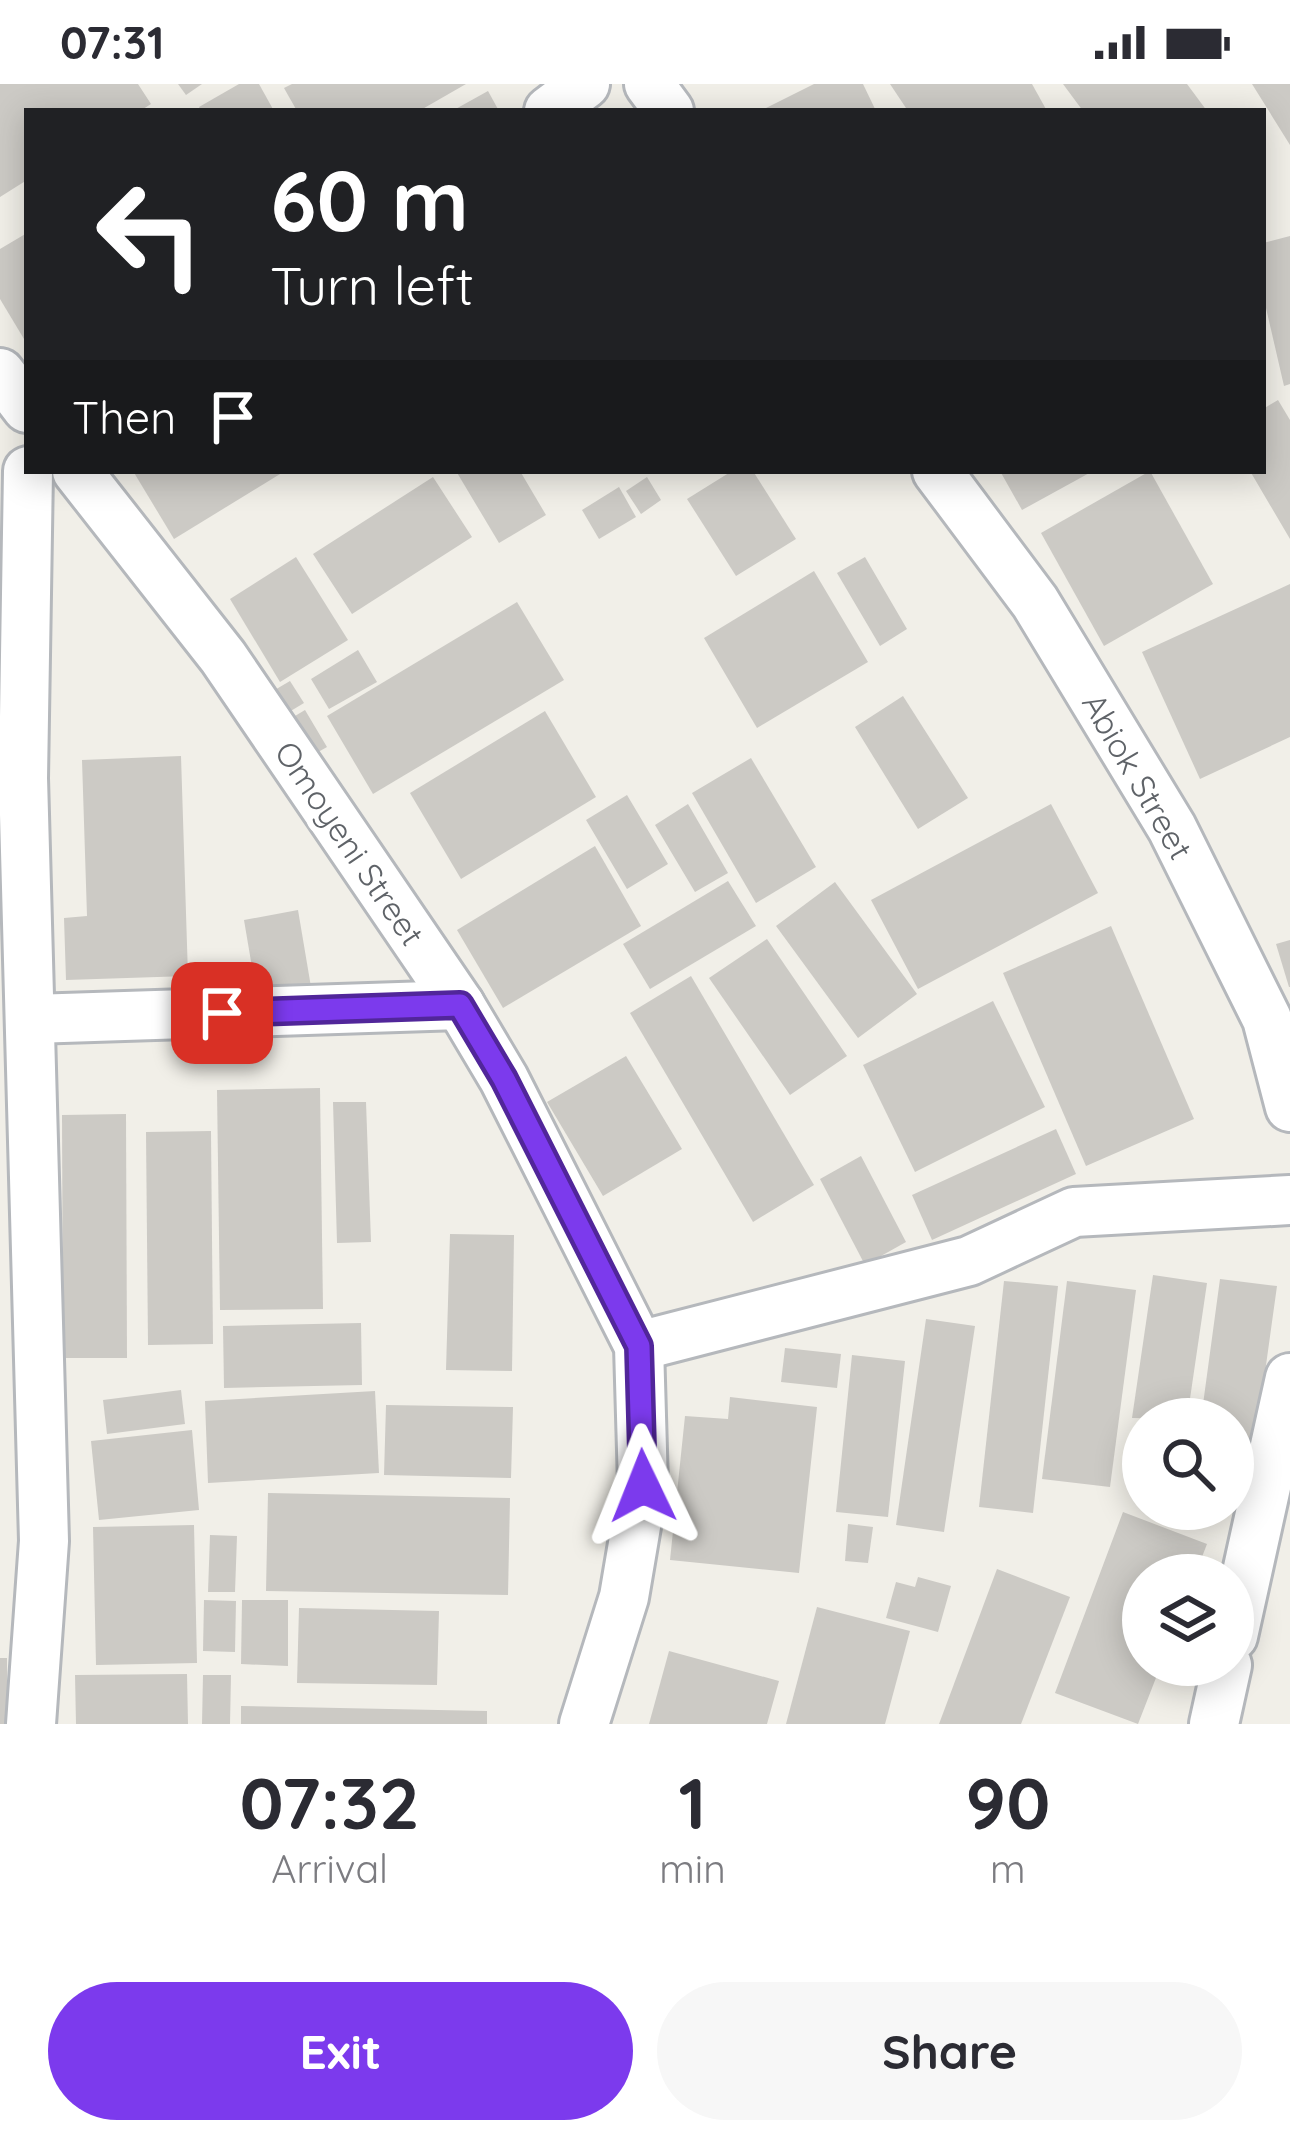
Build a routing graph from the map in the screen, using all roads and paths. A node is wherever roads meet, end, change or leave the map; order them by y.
1 (585, 84) edge
2 (553, 108) edge
3 (0, 373) edge
4 (24, 404) edge
5 (28, 474) edge
6 (78, 474) edge
7 (939, 474) edge
8 (460, 1005) junction
9 (32, 1019) junction
10 (1290, 1107) edge
11 (1290, 1200) edge
12 (639, 1346) junction
13 (1290, 1378) edge
14 (1251, 1554) edge
15 (1222, 1686) edge
16 (31, 1724) edge
17 (584, 1724) edge
18 (1214, 1724) edge

1 - 2 street
3 - 4 street
5 - 9 street
6 - 8 street, Omoyeni Street
7 - 10 street, Abiok Street
8 - 9 street
8 - 12 street, Omoyeni Street
9 - 16 street
11 - 12 street
12 - 17 street, Omoyeni Street
13 - 14 street
15 - 18 street

